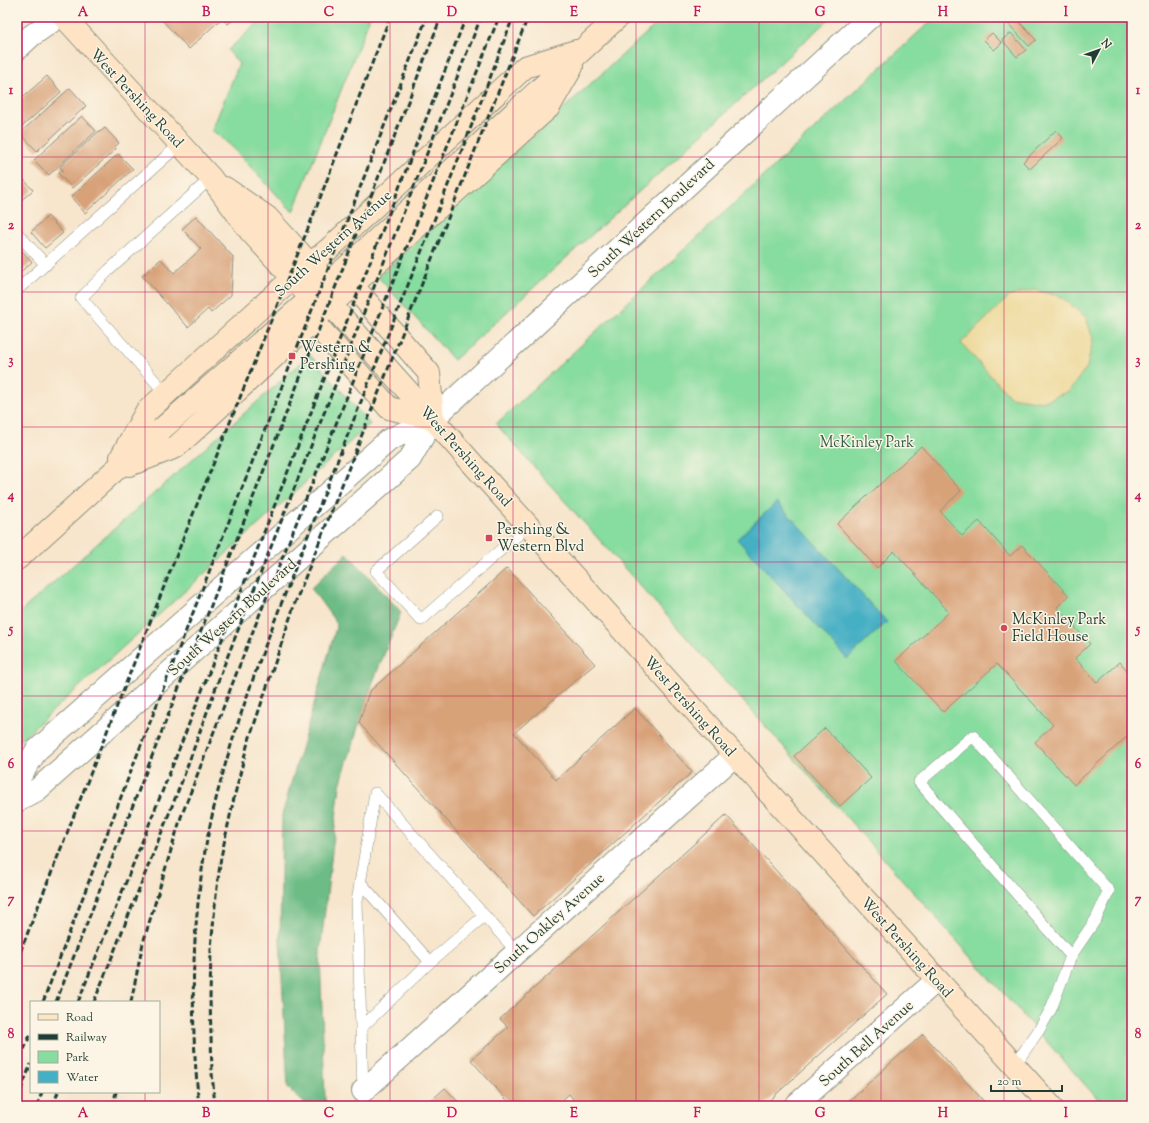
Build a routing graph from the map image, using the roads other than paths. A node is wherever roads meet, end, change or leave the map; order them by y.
1 (58, 17) edge
2 (64, 17) edge
3 (618, 17) edge
4 (870, 17) edge
5 (17, 49) edge
6 (581, 50) junction
7 (180, 144) junction
8 (211, 178) junction
9 (17, 233) edge
10 (310, 264) junction
11 (46, 265) junction
12 (293, 278) junction
13 (352, 285) junction
14 (17, 290) edge
15 (323, 296) junction
16 (313, 321) junction
17 (166, 393) junction
18 (182, 412) junction
19 (432, 420) junction
20 (114, 471) junction
21 (438, 516) dead end
22 (528, 526) junction
23 (17, 559) edge
24 (735, 755) junction
25 (17, 781) edge
26 (17, 801) edge
27 (360, 882) junction
28 (484, 916) junction
29 (517, 952) junction
30 (1072, 956) junction
31 (430, 962) junction
32 (937, 980) junction
33 (361, 1028) junction
34 (1014, 1066) junction
35 (363, 1091) joint
36 (795, 1106) edge
37 (1051, 1106) edge

1 - 5 street
2 - 7 main road, West Pershing Road
3 - 6 main road, South Western Avenue
4 - 19 street, South Western Boulevard
6 - 10 main road, South Western Avenue
6 - 13 main road, South Western Avenue
6 - 15 main road, South Western Avenue
7 - 8 main road, West Pershing Road
7 - 11 lane
8 - 10 main road, West Pershing Road
8 - 12 main road, West Pershing Road
8 - 17 lane
9 - 11 lane
10 - 12 main road, South Western Avenue
10 - 15 main road, West Pershing Road
11 - 14 lane
12 - 15 main road, West Pershing Road
12 - 17 main road, South Western Avenue
13 - 15 main road, South Western Avenue
13 - 19 main road
15 - 16 main road, South Western Avenue
15 - 18 main road, South Western Avenue
15 - 19 main road, West Pershing Road
16 - 19 main road
16 - 20 main road, South Western Avenue
17 - 18 lane
17 - 20 main road, South Western Avenue
18 - 20 main road, South Western Avenue
19 - 22 main road, West Pershing Road
19 - 25 street, South Western Boulevard
19 - 26 street, South Western Boulevard
20 - 23 main road, South Western Avenue
21 - 22 lane
22 - 24 main road, West Pershing Road
24 - 29 street, South Oakley Avenue
24 - 32 main road, West Pershing Road
27 - 28 lane
27 - 31 lane
27 - 33 lane
28 - 29 lane
28 - 31 lane
29 - 35 street, South Oakley Avenue
30 - 30 lane
30 - 34 lane
31 - 33 lane
32 - 34 main road, West Pershing Road
32 - 36 street, South Bell Avenue
33 - 35 lane
34 - 37 main road, West Pershing Road

